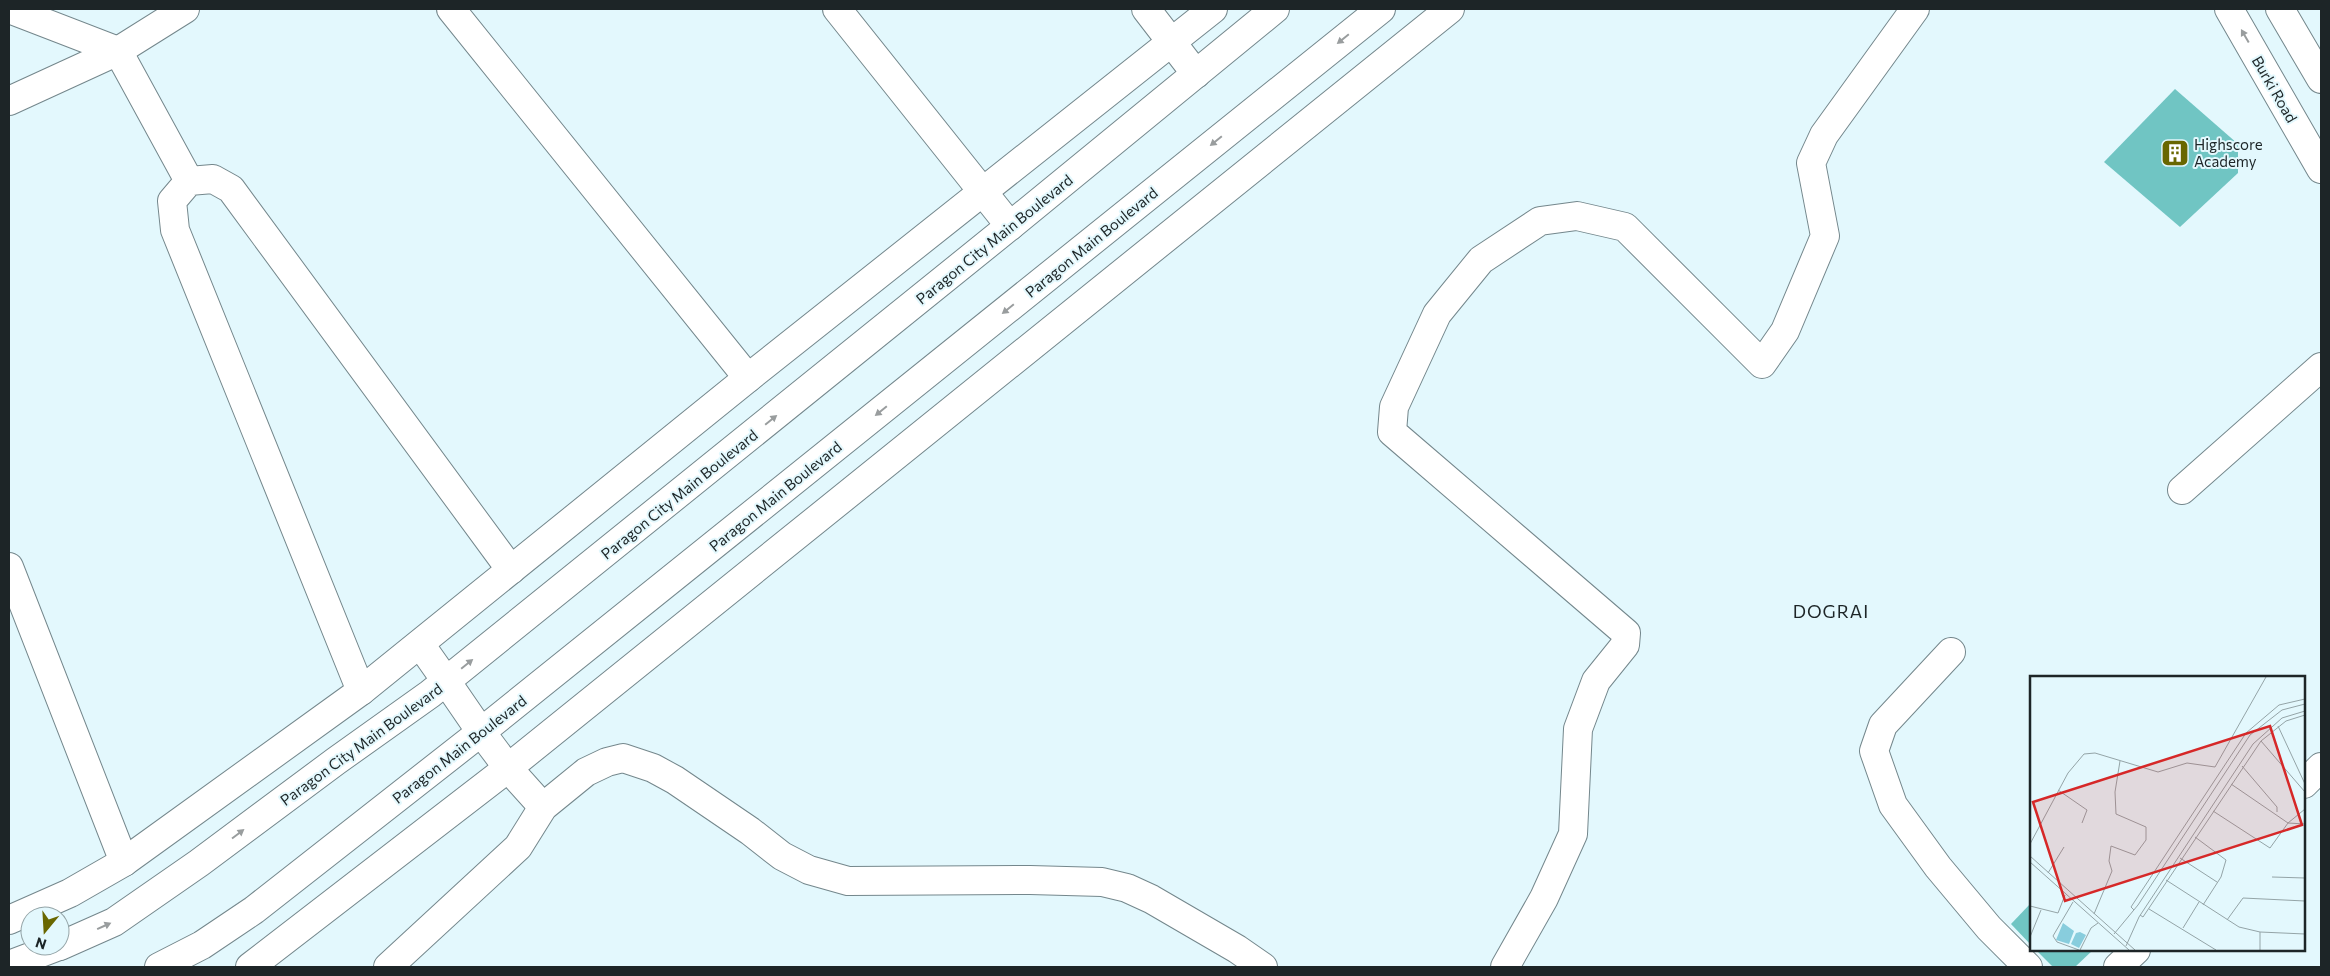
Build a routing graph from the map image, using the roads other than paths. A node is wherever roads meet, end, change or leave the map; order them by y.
1 (9, 9) edge
2 (186, 9) edge
3 (451, 9) edge
4 (837, 9) edge
5 (1146, 9) edge
6 (1213, 9) edge
7 (1275, 9) edge
8 (1381, 9) edge
9 (1450, 9) edge
10 (1915, 9) edge
11 (2229, 9) edge
12 (2280, 9) edge
13 (1172, 41) junction
14 (118, 51) junction
15 (2318, 62) edge
16 (1196, 74) junction
17 (9, 100) edge
18 (2321, 169) edge
19 (189, 181) junction
20 (982, 193) junction
21 (1010, 226) junction
22 (2321, 367) edge
23 (748, 378) junction
24 (2182, 490) dead end
25 (9, 567) edge
26 (511, 570) junction
27 (420, 644) junction
28 (1951, 652) dead end
29 (446, 681) junction
30 (361, 690) junction
31 (481, 732) junction
32 (2321, 767) edge
33 (508, 768) junction
34 (2305, 783) edge
35 (543, 808) junction
36 (124, 862) junction
37 (44, 906) edge
38 (70, 940) edge
39 (2135, 951) edge
40 (31, 956) edge
41 (9, 965) edge
42 (159, 967) edge
43 (250, 967) edge
44 (388, 967) edge
45 (1263, 967) edge
46 (1505, 967) edge
47 (2028, 967) edge
48 (2118, 967) edge

1 - 14 street
2 - 14 street
3 - 23 street
4 - 20 street
5 - 13 street
6 - 13 street
7 - 16 street, Paragon City Main Boulevard
8 -> 31 street, Paragon Main Boulevard
9 - 33 street
10 - 46 street
18 -> 11 street, Burki Road
12 - 15 street
13 - 16 street
13 - 20 street
14 - 17 street
14 - 19 street
16 - 21 street, Paragon City Main Boulevard
19 - 26 street
19 - 30 street
20 - 21 street
20 - 23 street
29 -> 21 street, Paragon City Main Boulevard
22 - 24 street
23 - 26 street
25 - 36 street
26 - 27 street
27 - 29 street
27 - 30 street
28 - 47 street
29 - 31 street
38 -> 29 street, Paragon City Main Boulevard
30 - 36 street
31 - 33 street
31 - 42 street, Paragon Main Boulevard
32 - 34 street
33 - 35 street
33 - 43 street
35 - 44 street
35 - 45 street
36 - 37 street
39 - 48 street
40 - 41 street, Paragon City Main Boulevard

